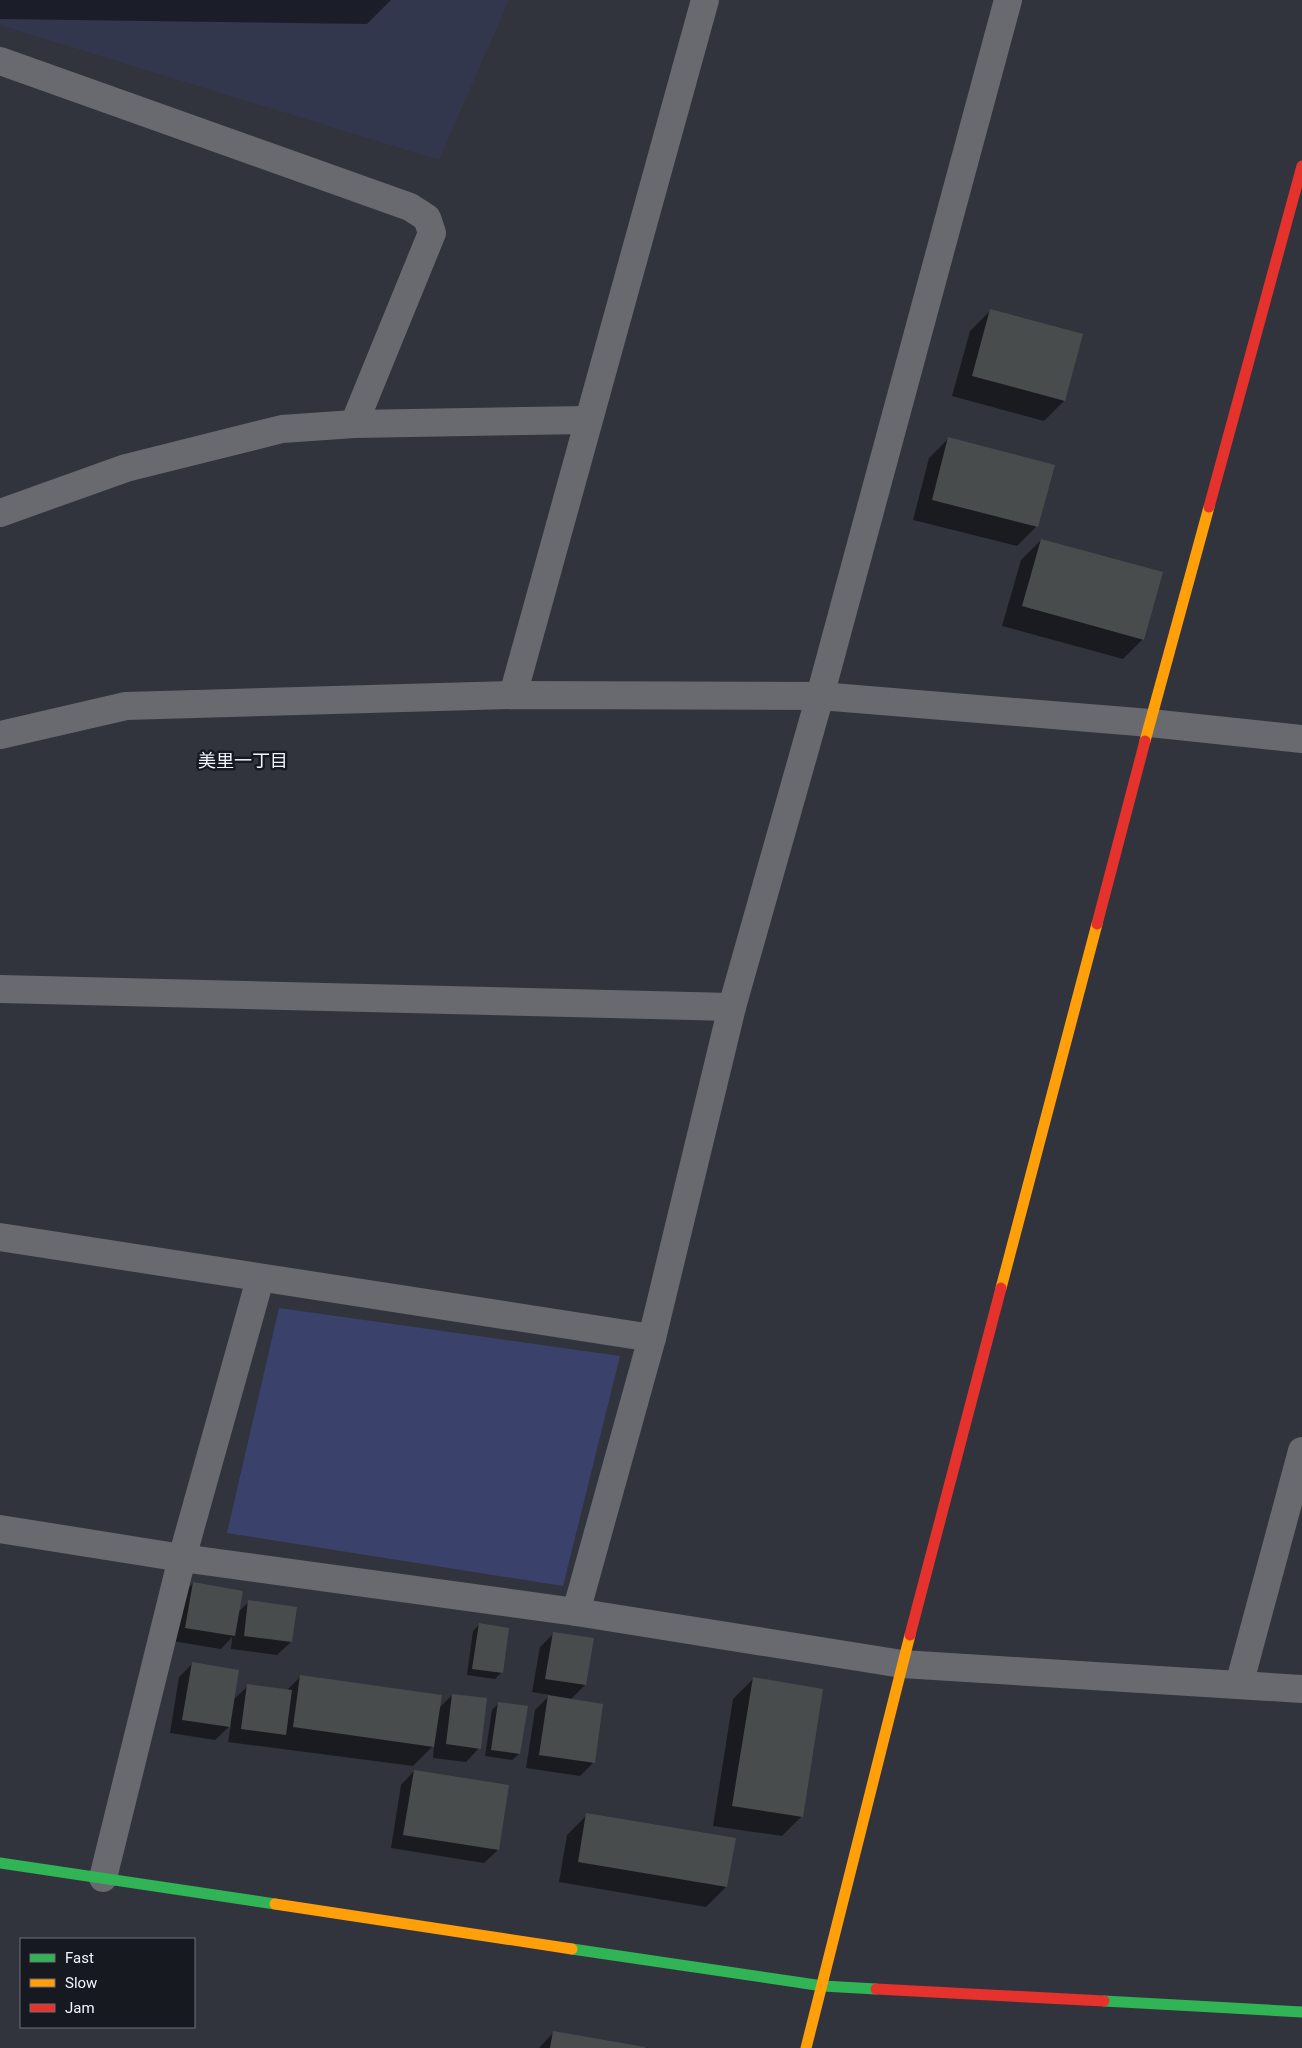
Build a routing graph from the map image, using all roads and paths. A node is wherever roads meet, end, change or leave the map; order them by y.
1 (706, 0) edge
2 (1008, 0) edge
3 (0, 61) edge
4 (1302, 166) edge
5 (588, 420) junction
6 (354, 424) junction
7 (0, 513) edge
8 (513, 695) junction
9 (820, 696) junction
10 (1150, 724) junction
11 (0, 735) edge
12 (1302, 739) edge
13 (0, 989) edge
14 (732, 1007) junction
15 (0, 1237) edge
16 (260, 1279) junction
17 (652, 1338) junction
18 (1302, 1451) edge
19 (0, 1529) edge
20 (182, 1558) junction
21 (576, 1612) junction
22 (902, 1664) junction
23 (1238, 1686) junction
24 (1302, 1689) edge
25 (0, 1862) edge
26 (103, 1878) junction
27 (823, 1986) junction
28 (1302, 2012) edge
29 (806, 2048) edge

1 - 5 street
2 - 9 street
3 - 6 street
4 - 10 street
5 - 6 street
5 - 8 street
6 - 7 street
8 - 9 street
8 - 11 street
9 - 10 street
9 - 14 street
10 - 12 street
10 - 22 street
13 - 14 street
14 - 17 street
15 - 16 street
16 - 17 street
16 - 20 street
17 - 21 street
18 - 23 street
19 - 20 street
20 - 21 street
20 - 26 street
21 - 22 street
22 - 23 street
22 - 27 street
23 - 24 street
25 - 26 street
26 - 27 street
27 - 28 street
27 - 29 street

